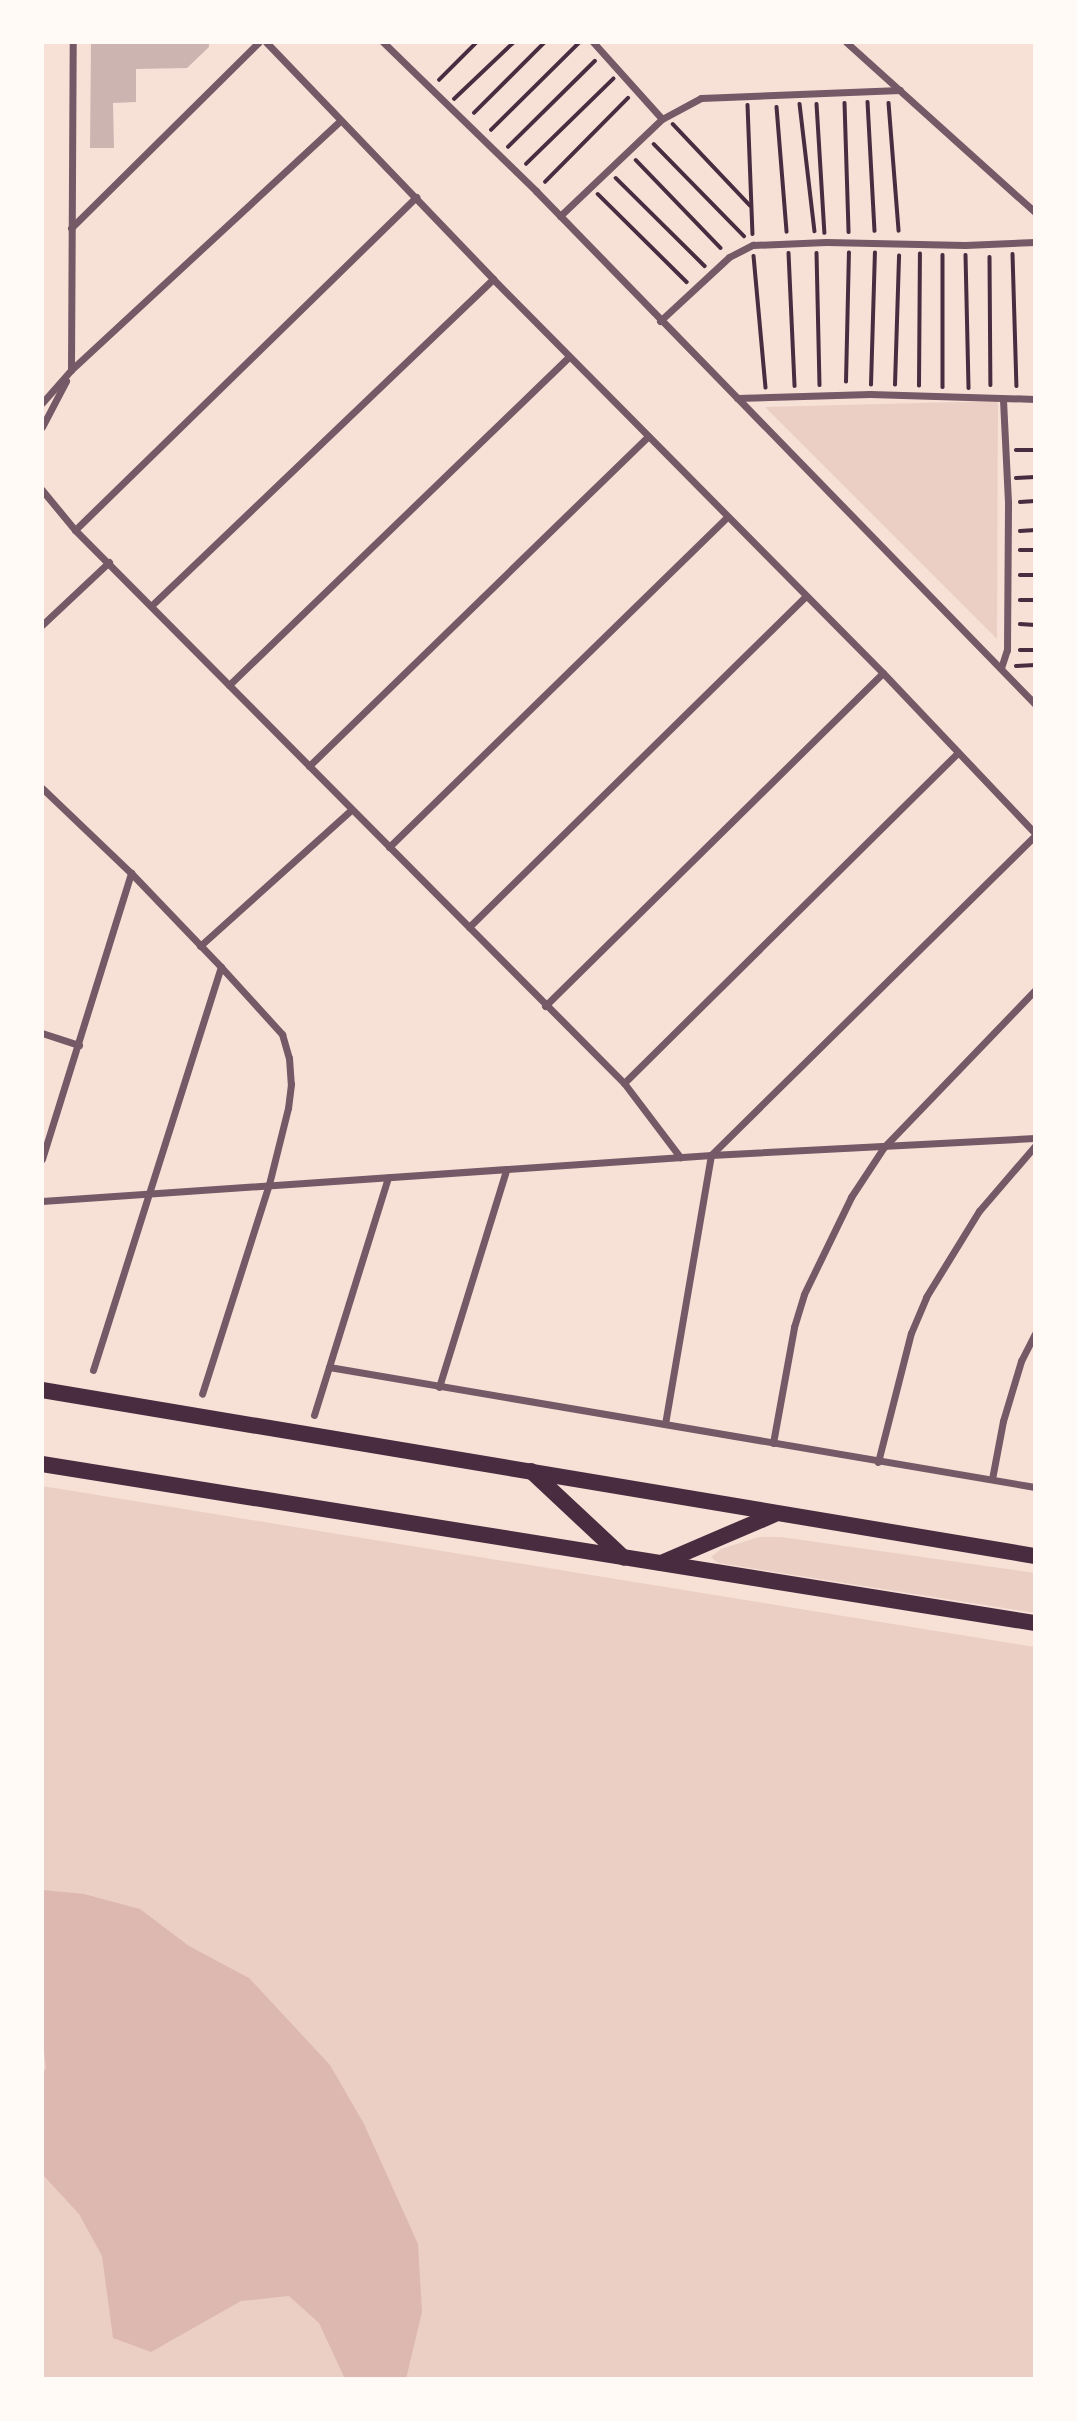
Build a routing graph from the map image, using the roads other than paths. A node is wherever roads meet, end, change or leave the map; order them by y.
1 (73, 42) edge
2 (259, 42) edge
3 (266, 42) edge
4 (383, 42) edge
5 (593, 42) edge
6 (846, 42) edge
7 (900, 90) junction
8 (664, 118) junction
9 (340, 121) junction
10 (416, 197) junction
11 (1035, 212) edge
12 (560, 216) junction
13 (71, 228) junction
14 (1035, 242) edge
15 (493, 279) junction
16 (660, 321) junction
17 (569, 356) junction
18 (71, 370) junction
19 (737, 398) junction
20 (1003, 399) junction
21 (1035, 399) edge
22 (42, 403) edge
23 (42, 427) edge
24 (647, 437) junction
25 (42, 490) edge
26 (727, 517) junction
27 (75, 530) junction
28 (110, 562) junction
29 (806, 596) junction
30 (152, 605) junction
31 (42, 625) edge
32 (1001, 668) junction
33 (883, 673) junction
34 (229, 685) junction
35 (1035, 704) edge
36 (958, 753) junction
37 (309, 766) junction
38 (42, 788) edge
39 (351, 810) junction
40 (1035, 834) edge
41 (389, 848) junction
42 (131, 873) junction
43 (469, 928) junction
44 (200, 946) junction
45 (221, 967) junction
46 (1035, 990) edge
47 (545, 1006) junction
48 (42, 1033) edge
49 (79, 1045) junction
50 (624, 1083) junction
51 (1035, 1138) edge
52 (1035, 1146) edge
53 (884, 1147) junction
54 (711, 1155) junction
55 (680, 1157) junction
56 (42, 1159) edge
57 (506, 1170) junction
58 (388, 1177) junction
59 (269, 1184) junction
60 (147, 1195) junction
61 (42, 1201) edge
62 (1035, 1334) edge
63 (329, 1367) junction
64 (93, 1370) dead end
65 (439, 1387) junction
66 (42, 1390) edge
67 (202, 1394) dead end
68 (314, 1415) dead end
69 (666, 1424) junction
70 (774, 1443) junction
71 (878, 1462) junction
72 (42, 1464) edge
73 (530, 1471) junction
74 (992, 1479) junction
75 (1035, 1487) edge
76 (773, 1514) junction
77 (1035, 1556) edge
78 (624, 1558) junction
79 (661, 1563) junction
80 (1035, 1623) edge

1 - 13 street
2 - 13 street
3 - 9 street
4 - 12 street
5 - 8 street
6 - 7 street
7 - 8 street
7 - 11 street
8 - 12 street
9 - 10 street
9 - 18 street
10 - 15 street
10 - 27 street
12 - 16 street
13 - 18 street
14 - 16 street
15 - 17 street
15 - 30 street
16 - 19 street
17 - 24 street
17 - 34 street
18 - 22 street
18 - 23 street
19 - 20 street
19 - 32 street
20 - 21 street
20 - 32 street
24 - 26 street
24 - 37 street
25 - 27 street
26 - 29 street
26 - 41 street
27 - 28 street
28 - 30 street
28 - 31 street
29 - 33 street
29 - 43 street
30 - 34 street
32 - 35 street
33 - 36 street
33 - 47 street
34 - 37 street
36 - 40 street
36 - 50 street
37 - 39 street
38 - 42 street
39 - 41 street
39 - 44 street
40 - 54 street
41 - 43 street
42 - 44 street
42 - 49 street
43 - 47 street
44 - 45 street
45 - 59 street
45 - 60 street
46 - 53 street
47 - 50 street
48 - 49 street
49 - 56 street
50 - 55 street
51 - 53 street
52 - 71 street
53 - 54 street
53 - 70 street
54 - 55 street
54 - 69 street
55 - 57 street
57 - 58 street
57 - 65 street
58 - 59 street
58 - 63 street
59 - 60 street
59 - 67 street
60 - 61 street
60 - 64 street
62 - 74 street
63 - 65 street
63 - 68 street
65 - 69 street
66 - 73 main road
69 - 70 street
70 - 71 street
71 - 74 street
72 - 78 main road
73 - 76 main road
73 - 78 main road
74 - 75 street
76 - 77 main road
76 - 79 main road
78 - 79 main road
79 - 80 main road

